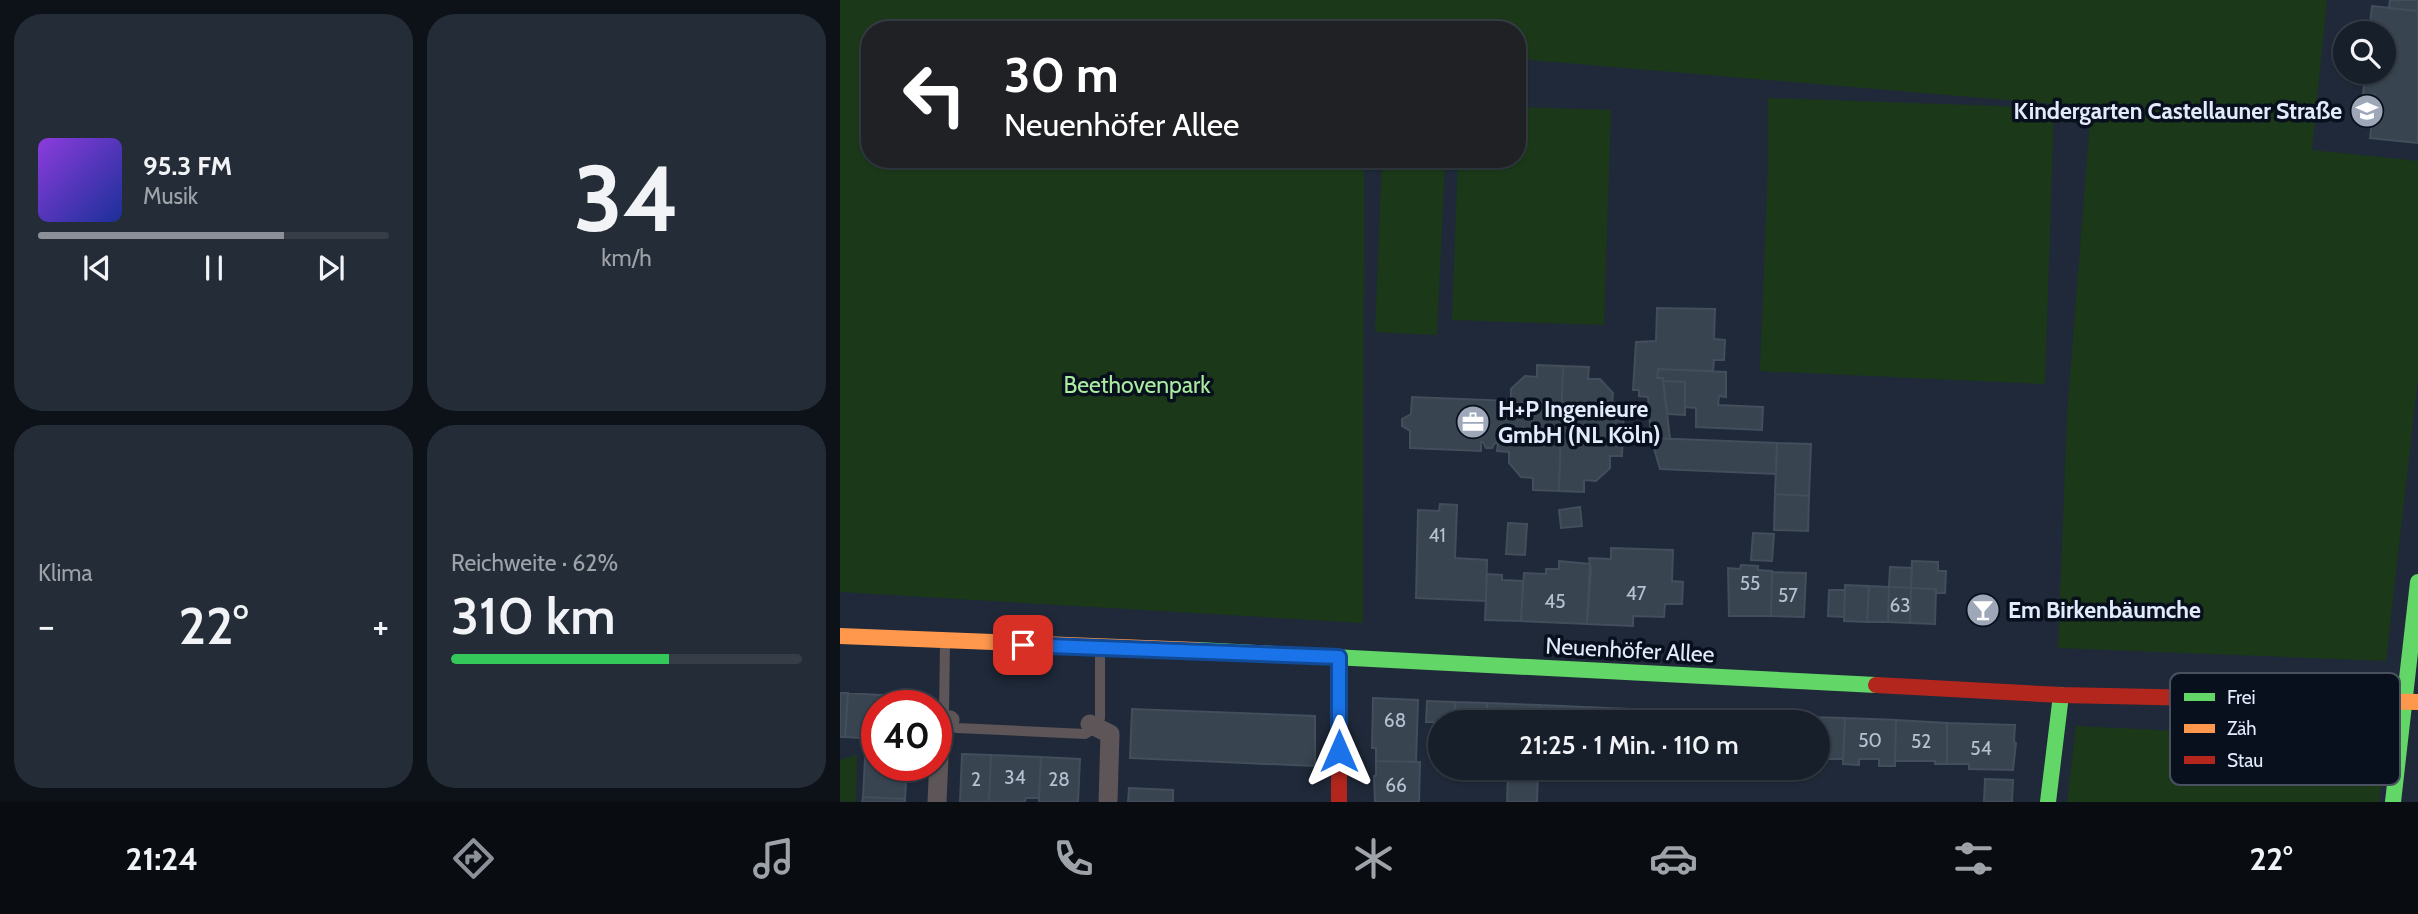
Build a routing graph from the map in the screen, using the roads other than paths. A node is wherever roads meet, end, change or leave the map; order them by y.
1 (2418, 582) edge
2 (840, 636) edge
3 (945, 640) junction
4 (1100, 648) junction
5 (1339, 657) junction
6 (944, 690) edge
7 (2061, 695) junction
8 (2170, 698) edge
9 (2411, 702) edge
10 (952, 725) edge
11 (1093, 726) junction
12 (2400, 763) edge
13 (938, 781) edge
14 (937, 802) edge
15 (1108, 802) edge
16 (1339, 802) edge
17 (2048, 802) edge

1 - 9 street
2 - 3 street, Neuenhöfer Allee
3 - 4 street, Neuenhöfer Allee
3 - 6 lane
4 - 5 street, Neuenhöfer Allee
4 - 11 lane
5 - 7 street, Neuenhöfer Allee
5 - 16 street
7 - 8 street, Neuenhöfer Allee
7 - 17 street
9 - 12 street
10 - 11 lane
11 - 15 street
13 - 14 street

